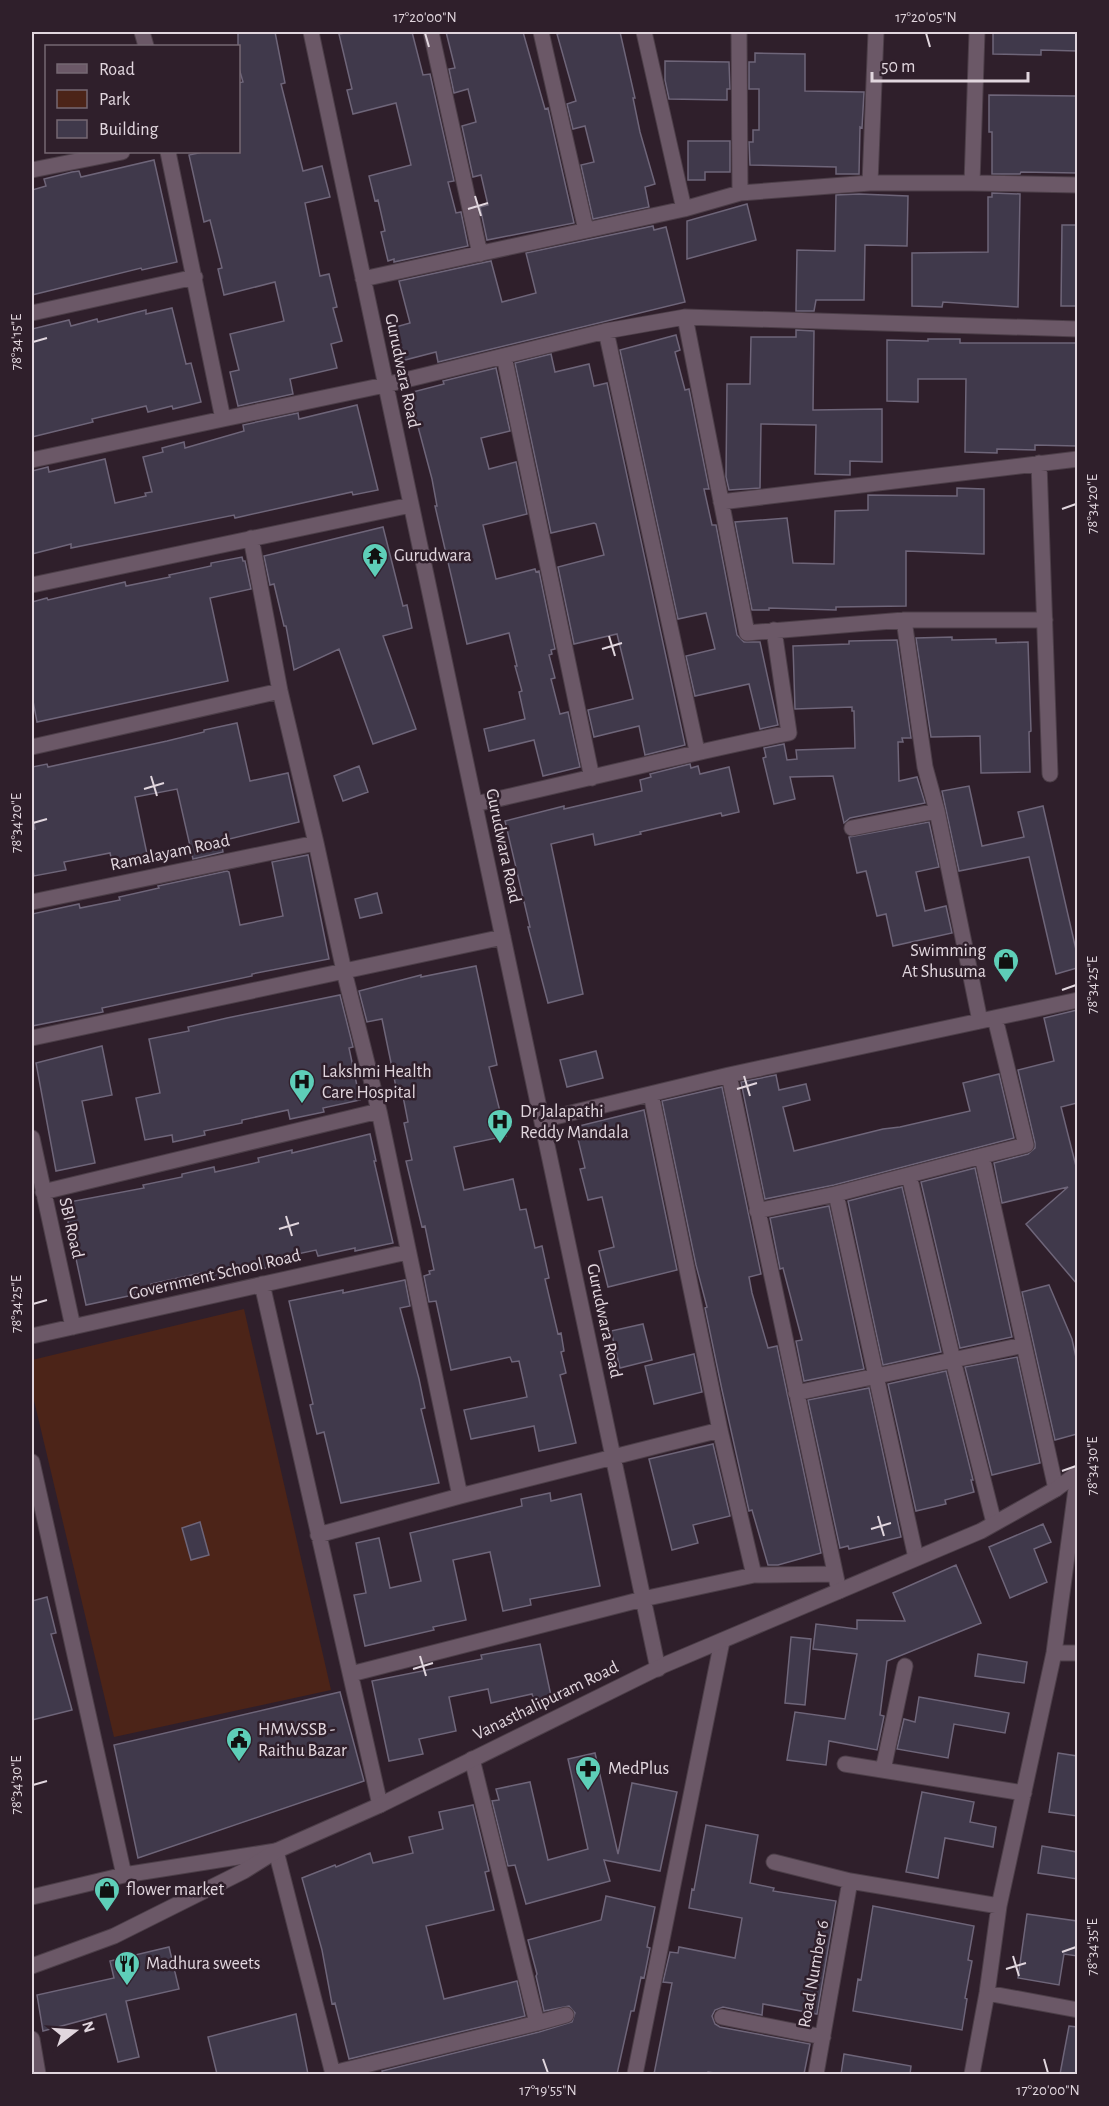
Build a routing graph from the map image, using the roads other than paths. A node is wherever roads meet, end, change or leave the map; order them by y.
1 (310, 32) edge
2 (431, 32) edge
3 (541, 32) edge
4 (644, 32) edge
5 (739, 32) edge
6 (876, 32) edge
7 (977, 32) edge
8 (117, 153) edge
9 (168, 153) edge
10 (32, 170) edge
11 (870, 183) junction
12 (972, 183) junction
13 (1077, 184) edge
14 (740, 193) junction
15 (684, 209) junction
16 (586, 231) junction
17 (480, 254) junction
18 (195, 277) junction
19 (363, 279) junction
20 (32, 313) edge
21 (685, 317) junction
22 (1077, 329) edge
23 (606, 331) junction
24 (504, 356) junction
25 (385, 385) junction
26 (223, 419) junction
27 (1077, 459) edge
28 (32, 460) edge
29 (1039, 463) junction
30 (721, 502) junction
31 (411, 505) junction
32 (251, 538) junction
33 (32, 585) edge
34 (904, 620) junction
35 (1045, 620) junction
36 (774, 630) junction
37 (280, 691) junction
38 (32, 747) edge
39 (697, 751) junction
40 (1050, 774) dead end
41 (592, 778) junction
42 (474, 804) junction
43 (937, 811) junction
44 (852, 828) dead end
45 (316, 843) junction
46 (32, 902) edge
47 (503, 937) junction
48 (344, 971) junction
49 (1077, 1000) edge
50 (988, 1020) junction
51 (32, 1038) edge
52 (729, 1075) junction
53 (651, 1094) junction
54 (379, 1111) junction
55 (542, 1120) junction
56 (32, 1138) edge
57 (982, 1156) junction
58 (909, 1175) junction
59 (43, 1192) junction
60 (836, 1194) junction
61 (757, 1211) junction
62 (407, 1252) junction
63 (262, 1284) junction
64 (74, 1327) junction
65 (32, 1336) edge
66 (1024, 1345) junction
67 (953, 1360) junction
68 (877, 1376) junction
69 (796, 1393) junction
70 (720, 1430) junction
71 (613, 1458) junction
72 (32, 1462) edge
73 (1077, 1473) edge
74 (1056, 1489) junction
75 (460, 1496) junction
76 (994, 1523) junction
77 (318, 1535) junction
78 (916, 1558) junction
79 (835, 1574) junction
80 (754, 1575) junction
81 (839, 1591) junction
82 (643, 1599) junction
83 (722, 1641) junction
84 (1054, 1653) junction
85 (1077, 1653) edge
86 (905, 1666) dead end
87 (658, 1669) junction
88 (351, 1674) junction
89 (472, 1759) junction
90 (845, 1764) dead end
91 (883, 1770) junction
92 (1024, 1793) junction
93 (380, 1805) junction
94 (276, 1851) junction
95 (774, 1862) dead end
96 (124, 1875) junction
97 (850, 1881) junction
98 (32, 1897) edge
99 (999, 1906) junction
100 (32, 1966) edge
101 (987, 1993) junction
102 (1077, 2010) edge
103 (566, 2015) dead end
104 (722, 2017) dead end
105 (537, 2023) junction
106 (823, 2037) junction
107 (32, 2039) edge
108 (38, 2074) edge
109 (333, 2074) edge
110 (635, 2074) edge
111 (816, 2074) edge
112 (972, 2074) edge

1 - 19 street, Gurudwara Road
2 - 17 street
3 - 16 street
4 - 15 street
5 - 14 street
6 - 11 street
7 - 12 street
8 - 10 street
9 - 18 street
11 - 12 street
11 - 14 street
12 - 13 street
14 - 15 street
15 - 16 street
16 - 17 street
17 - 19 street
18 - 20 street
18 - 26 street
19 - 25 street, Gurudwara Road
21 - 22 street
21 - 23 street
21 - 30 street
23 - 24 street
23 - 39 street
24 - 25 street
24 - 41 street
25 - 26 street
25 - 31 street, Gurudwara Road
26 - 28 street
27 - 29 street
29 - 30 street
29 - 35 street
30 - 36 street
31 - 32 street
31 - 42 street, Gurudwara Road
32 - 33 street
32 - 37 street
34 - 35 street
34 - 36 street
34 - 43 street
35 - 40 street
36 - 39 street
37 - 38 street
37 - 45 street
39 - 41 street
41 - 42 street
42 - 47 street, Gurudwara Road
43 - 44 street
43 - 50 street
45 - 46 street, Ramalayam Road
45 - 48 street
47 - 48 street
47 - 55 street, Gurudwara Road
48 - 51 street
48 - 54 street
49 - 50 street
50 - 52 street
50 - 57 street
52 - 53 street
52 - 61 street
53 - 55 street
53 - 70 street
54 - 59 street
54 - 62 street
55 - 71 street, Gurudwara Road
56 - 59 street, SBI Road
57 - 58 street
57 - 66 street
58 - 60 street
58 - 67 street
59 - 64 street, SBI Road
60 - 61 street
60 - 68 street
61 - 69 street
62 - 63 street, Government School Road
62 - 75 street
63 - 64 street, Government School Road
63 - 77 street
64 - 65 street, Government School Road
66 - 67 street
66 - 74 street
67 - 68 street
67 - 76 street
68 - 69 street
68 - 78 street
69 - 79 street
70 - 71 street
70 - 80 street
71 - 75 street
71 - 82 street, Gurudwara Road
72 - 96 street
73 - 74 street, Vanasthalipuram Road
73 - 84 street
74 - 76 street, Vanasthalipuram Road
75 - 77 street
76 - 78 street, Vanasthalipuram Road
77 - 88 street
78 - 81 street, Vanasthalipuram Road
79 - 80 street
79 - 81 street
80 - 82 street
81 - 83 street, Vanasthalipuram Road
82 - 87 street, Gurudwara Road
82 - 88 street
83 - 87 street, Vanasthalipuram Road
83 - 110 street
84 - 85 street
84 - 92 street
86 - 91 street
87 - 89 street, Vanasthalipuram Road
88 - 93 street
89 - 93 street, Vanasthalipuram Road
89 - 105 street
90 - 91 street
91 - 92 street
92 - 99 street
93 - 94 street, Vanasthalipuram Road
94 - 96 street
94 - 100 street, Vanasthalipuram Road
94 - 109 street
95 - 97 street
96 - 98 street
97 - 99 street
97 - 106 street, Road Number 6
99 - 101 street
101 - 102 street
101 - 112 street
103 - 105 street
104 - 106 street
105 - 109 street
106 - 111 street, Road Number 6
107 - 108 street

